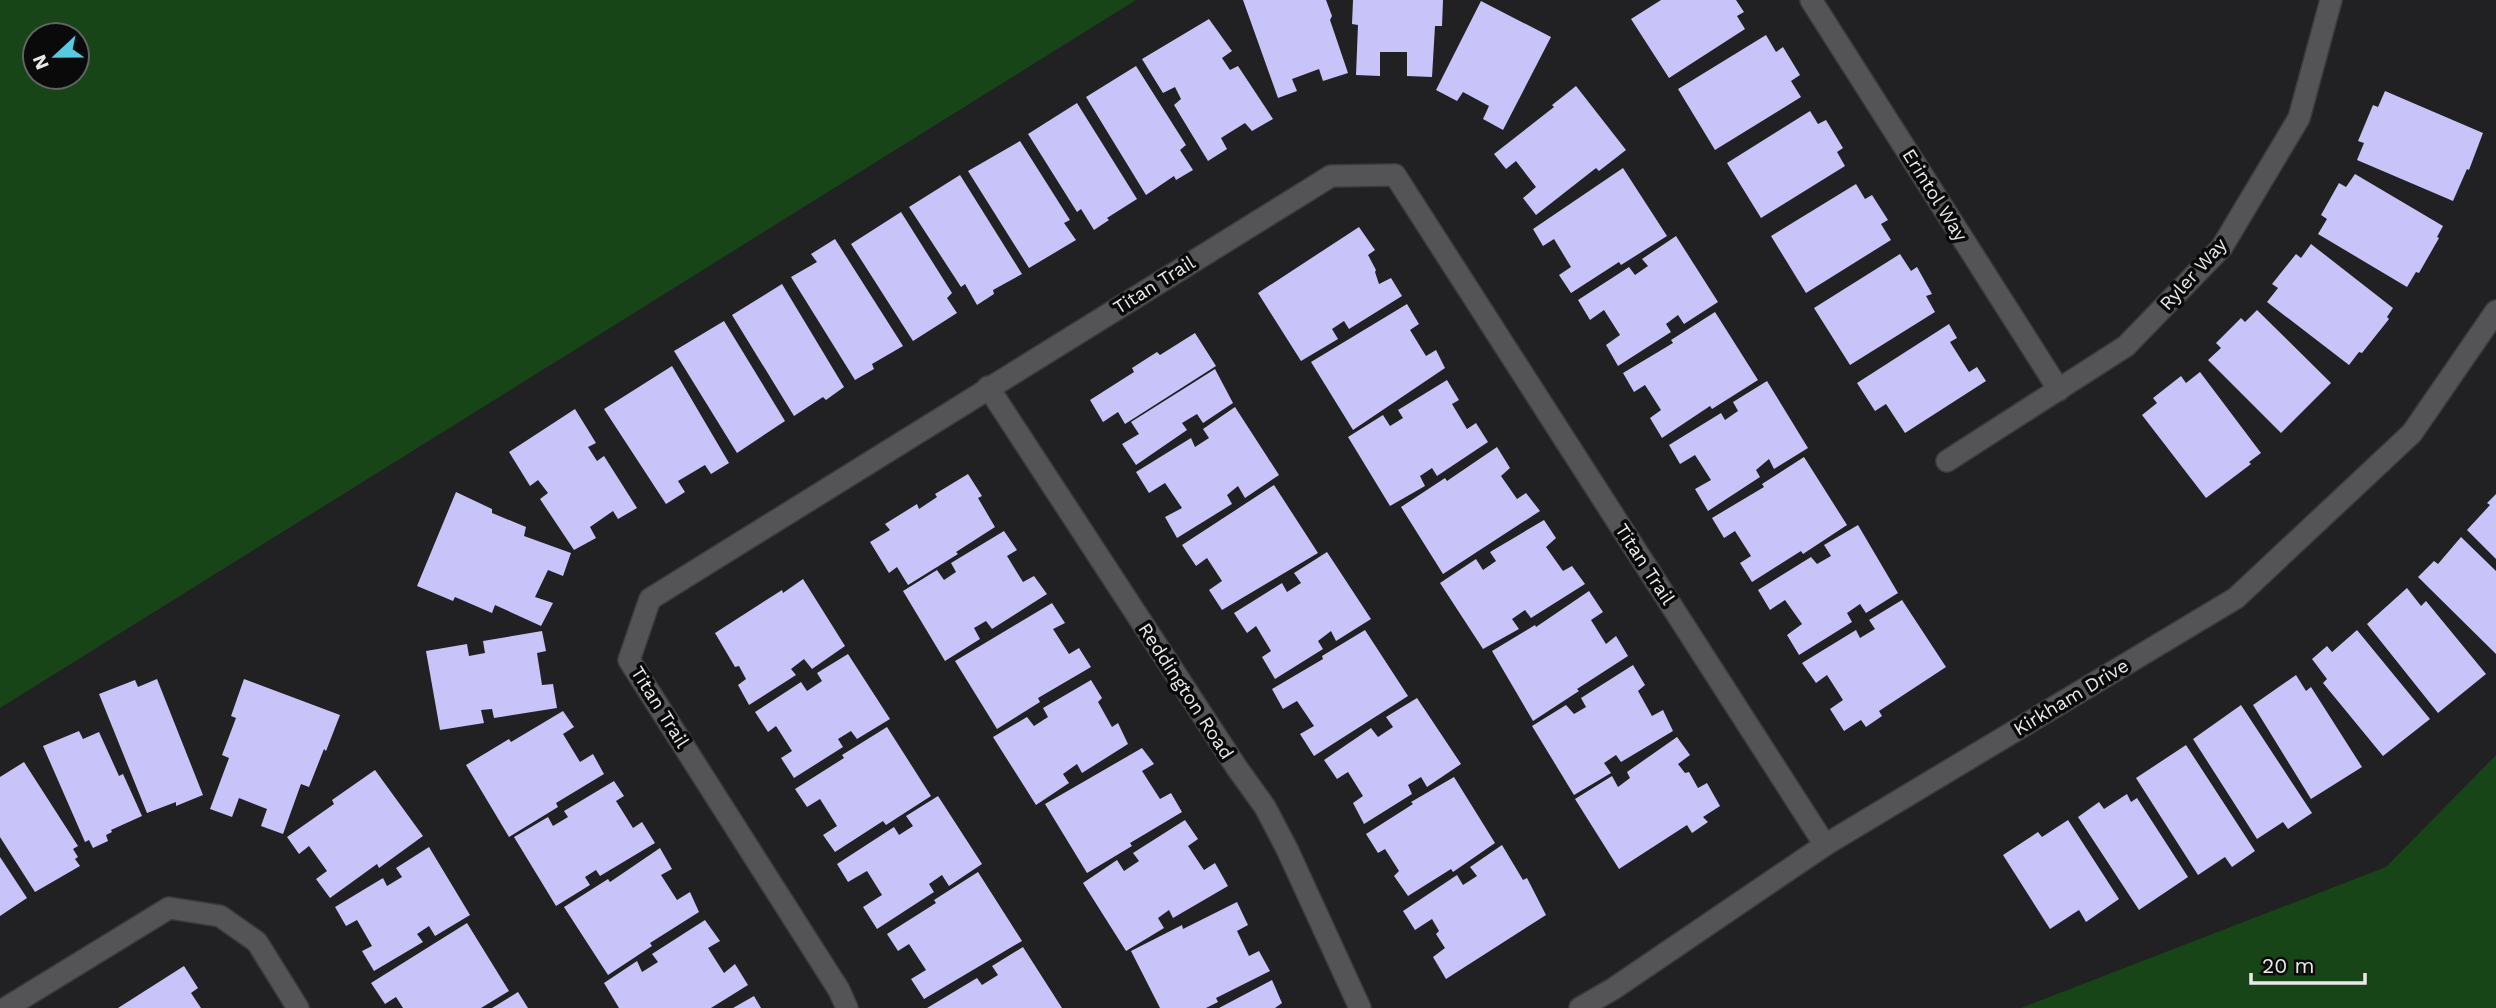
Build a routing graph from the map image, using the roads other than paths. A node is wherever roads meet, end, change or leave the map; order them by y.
1 (1811, 0) edge
2 (2331, 0) edge
3 (2496, 311) edge
4 (988, 387) junction
5 (2059, 390) junction
6 (1947, 461) dead end
7 (1825, 845) junction
8 (6, 1008) edge
9 (298, 1008) edge
10 (847, 1008) edge
11 (1360, 1008) edge
12 (1580, 1008) edge

1 - 5 street, Erintol Way
2 - 5 street, Ryler Way
3 - 7 street, Kirkham Drive
4 - 7 street, Titan Trail
4 - 10 street, Titan Trail
4 - 11 street, Reddington Road
5 - 6 street, Ryler Way
7 - 12 street, Kirkham Drive
8 - 9 street

